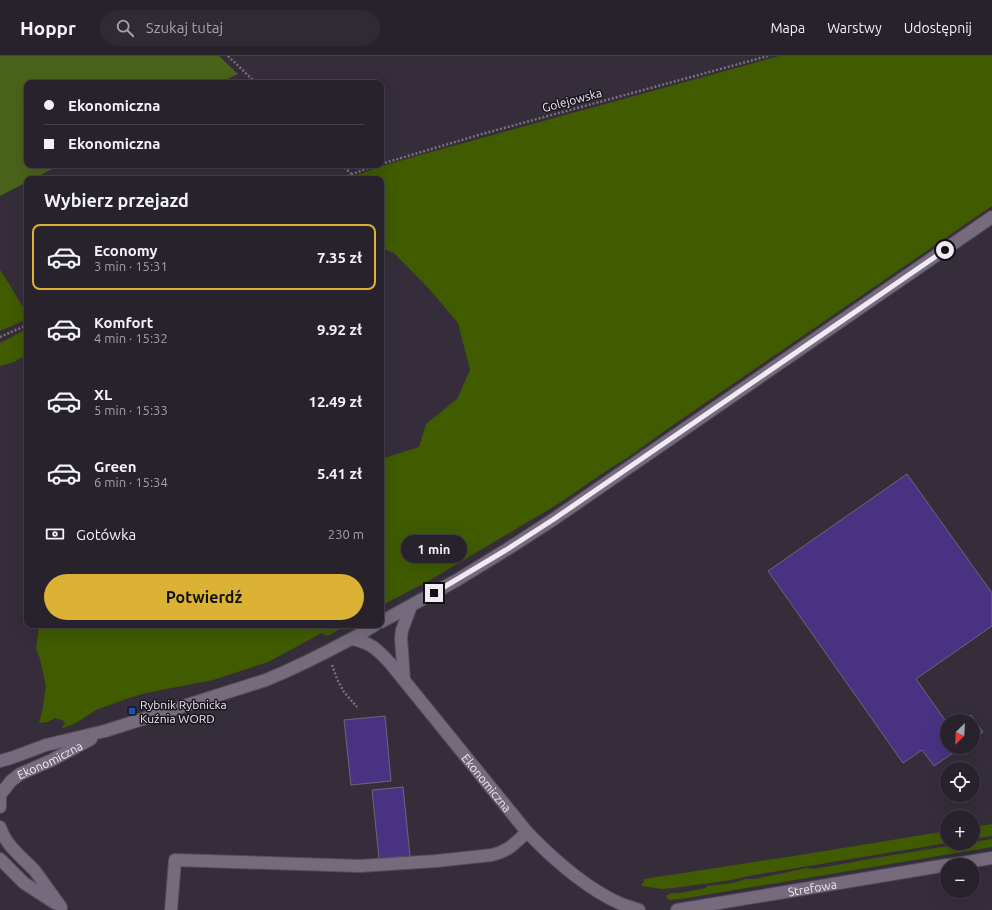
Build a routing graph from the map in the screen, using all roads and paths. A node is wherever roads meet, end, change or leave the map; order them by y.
1 (228, 56) edge
2 (768, 56) edge
3 (253, 80) edge
4 (384, 163) edge
5 (345, 168) edge
6 (368, 168) edge
7 (352, 174) junction
8 (347, 176) edge
9 (992, 217) edge
10 (24, 326) edge
11 (0, 338) edge
12 (411, 606) junction
13 (384, 620) edge
14 (370, 628) edge
15 (352, 639) junction
16 (332, 665) dead end
17 (404, 680) junction
18 (357, 707) dead end
19 (105, 731) junction
20 (0, 762) edge
21 (0, 795) edge
22 (0, 807) edge
23 (0, 827) edge
24 (527, 832) junction
25 (992, 858) edge
26 (0, 859) edge
27 (980, 860) edge
28 (940, 866) edge
29 (63, 909) edge
30 (172, 910) edge
31 (639, 910) edge
32 (677, 910) edge

1 - 3 path
2 - 4 path, Golejowska
5 - 7 path
6 - 7 path
7 - 8 path
9 - 12 street
10 - 11 path
12 - 13 street
12 - 17 street
14 - 15 street, Ekonomiczna
15 - 17 street, Ekonomiczna
15 - 19 street, Ekonomiczna
16 - 18 path
17 - 24 street, Ekonomiczna
19 - 20 street, Ekonomiczna
19 - 21 street, Ekonomiczna
21 - 22 street
23 - 29 street
24 - 30 street
24 - 31 street, Ekonomiczna
25 - 27 street, Strefowa
26 - 29 street
28 - 32 street, Strefowa

